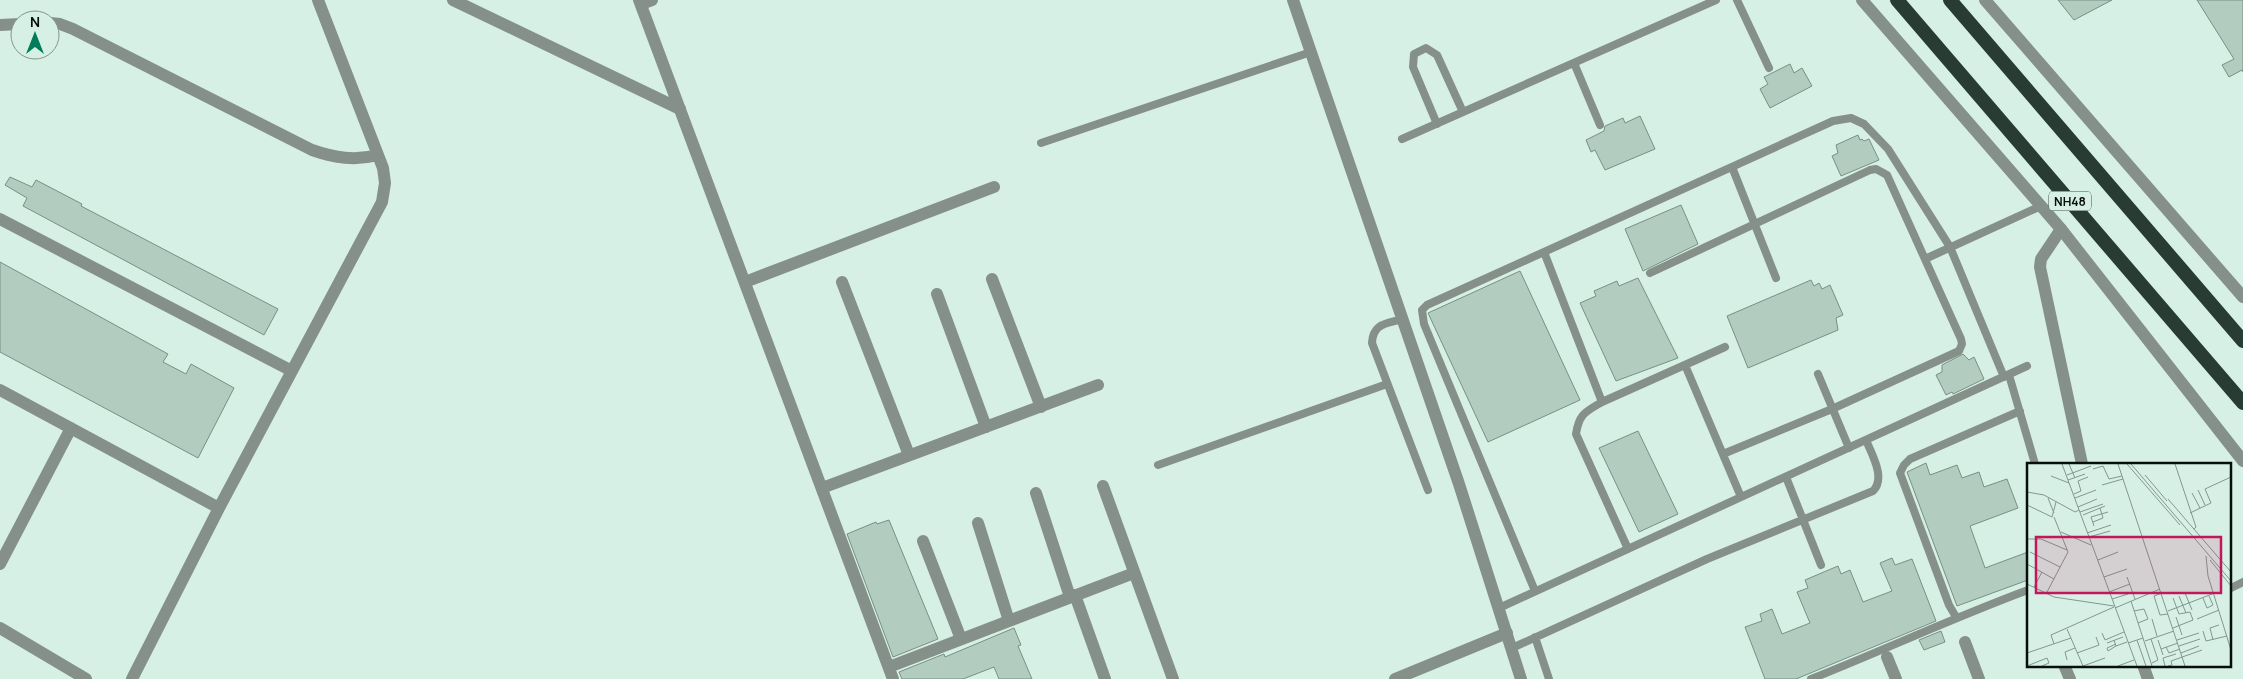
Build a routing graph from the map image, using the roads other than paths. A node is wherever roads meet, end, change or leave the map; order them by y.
1 (318, 0) edge
2 (453, 0) edge
3 (1293, 0) edge
4 (1716, 0) edge
5 (1737, 0) edge
6 (1862, 0) edge
7 (1897, 0) edge
8 (1950, 0) edge
9 (1985, 0) edge
10 (644, 1) edge
11 (1702, 3) edge
12 (60, 24) edge
13 (1311, 52) junction
14 (1574, 63) junction
15 (1769, 68) dead end
16 (680, 109) junction
17 (1463, 112) junction
18 (1437, 124) junction
19 (1600, 125) dead end
20 (1402, 138) dead end
21 (1041, 143) dead end
22 (378, 156) junction
23 (1732, 167) junction
24 (994, 187) dead end
25 (2041, 206) junction
26 (0, 219) edge
27 (1755, 224) junction
28 (2061, 229) junction
29 (1950, 247) junction
30 (1544, 252) junction
31 (1925, 259) junction
32 (1650, 273) dead end
33 (992, 278) dead end
34 (1776, 278) dead end
35 (744, 282) junction
36 (842, 282) dead end
37 (937, 294) dead end
38 (2243, 298) edge
39 (1403, 320) junction
40 (2243, 342) edge
41 (1725, 347) dead end
42 (1685, 365) junction
43 (2027, 366) dead end
44 (292, 371) junction
45 (1818, 374) dead end
46 (2006, 376) junction
47 (1387, 384) junction
48 (1098, 385) dead end
49 (0, 390) edge
50 (1602, 402) junction
51 (2243, 403) edge
52 (1041, 406) junction
53 (1832, 409) junction
54 (2020, 412) junction
55 (986, 427) junction
56 (71, 428) junction
57 (1866, 440) junction
58 (1849, 448) junction
59 (1723, 454) junction
60 (909, 455) junction
61 (2243, 461) edge
62 (2035, 463) edge
63 (2082, 463) edge
64 (1158, 465) dead end
65 (1786, 477) junction
66 (1103, 486) dead end
67 (822, 488) junction
68 (1428, 490) dead end
69 (1036, 492) dead end
70 (1741, 497) junction
71 (219, 508) junction
72 (1803, 519) junction
73 (978, 523) dead end
74 (923, 541) dead end
75 (1628, 549) junction
76 (0, 564) edge
77 (1821, 565) dead end
78 (1134, 573) junction
79 (2243, 582) edge
80 (2230, 588) edge
81 (2027, 590) edge
82 (1535, 591) junction
83 (1073, 596) junction
84 (1499, 608) junction
85 (1956, 617) junction
86 (1010, 620) junction
87 (0, 628) edge
88 (1507, 633) junction
89 (1535, 638) junction
90 (960, 639) junction
91 (1964, 642) dead end
92 (1512, 648) junction
93 (1887, 657) dead end
94 (2064, 666) edge
95 (2143, 666) edge
96 (889, 667) junction
97 (86, 679) edge
98 (132, 679) edge
99 (893, 679) edge
100 (1105, 679) edge
101 (1173, 679) edge
102 (1395, 679) edge
103 (1521, 679) edge
104 (1549, 679) edge
105 (1811, 679) edge
106 (1896, 679) edge
107 (1979, 679) edge
108 (2070, 679) edge
109 (2148, 679) edge

1 - 22 street
2 - 16 street
3 - 13 street
4 - 11 lane
5 - 15 lane
6 - 25 street
7 - 51 highway, NH48
8 - 40 highway, NH48
9 - 38 street
10 - 16 street
11 - 14 lane
12 - 22 street
13 - 21 lane
13 - 39 street
14 - 17 lane
14 - 19 lane
16 - 35 street
17 - 18 lane
17 - 18 lane
18 - 20 lane
22 - 44 street
23 - 27 lane
23 - 29 lane
23 - 30 lane
24 - 35 street
25 - 28 street
25 - 29 lane
26 - 44 street
27 - 31 lane
27 - 32 lane
27 - 34 lane
28 - 61 street
28 - 63 street
29 - 31 lane
29 - 46 lane
30 - 50 lane
30 - 82 lane
31 - 53 lane
33 - 52 street
35 - 67 street
36 - 60 street
37 - 55 street
39 - 47 lane
39 - 84 street
41 - 42 lane
42 - 50 lane
42 - 59 lane
43 - 46 lane
44 - 71 street
45 - 53 lane
46 - 54 lane
46 - 57 lane
47 - 64 lane
47 - 68 lane
48 - 52 street
49 - 56 street
50 - 75 lane
52 - 55 street
53 - 58 lane
53 - 59 lane
54 - 62 lane
54 - 85 lane
55 - 60 street
56 - 71 street
56 - 76 street
57 - 58 lane
57 - 72 lane
58 - 65 lane
59 - 70 lane
60 - 67 street
65 - 70 lane
65 - 72 lane
66 - 78 street
67 - 96 street
69 - 83 street
70 - 75 lane
71 - 98 street
72 - 77 lane
72 - 89 lane
73 - 86 street
74 - 90 street
75 - 82 lane
78 - 83 street
78 - 101 street
79 - 80 lane
81 - 85 lane
82 - 84 lane
83 - 86 street
83 - 100 street
84 - 88 street
85 - 105 lane
86 - 90 street
87 - 97 street
88 - 92 street
88 - 102 street
89 - 92 lane
89 - 104 lane
90 - 96 street
91 - 107 street
92 - 103 street
93 - 106 street
94 - 108 street
95 - 109 street
96 - 99 street

